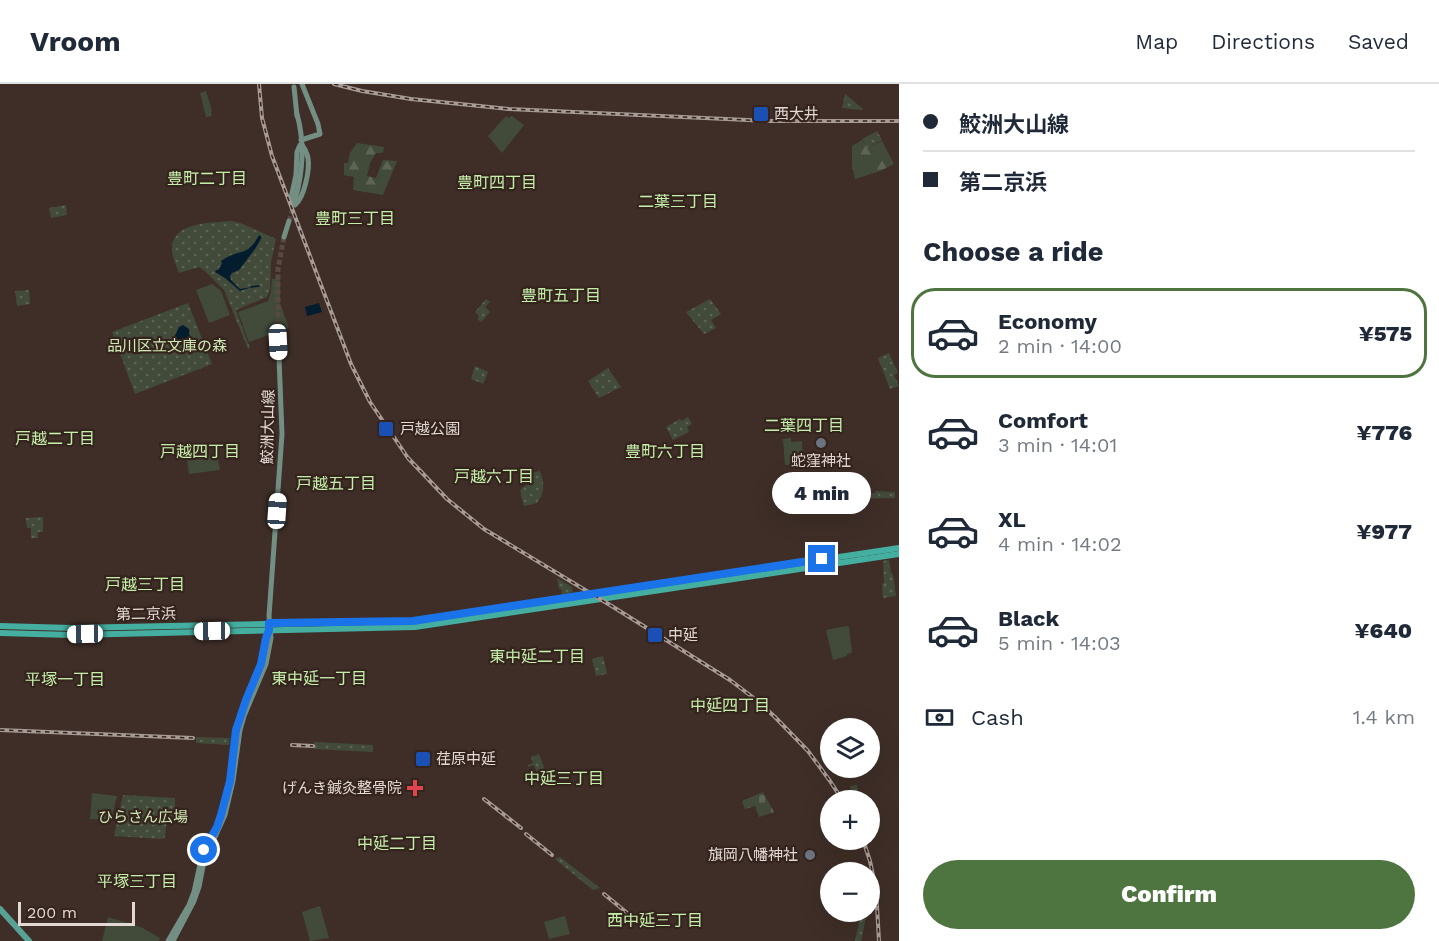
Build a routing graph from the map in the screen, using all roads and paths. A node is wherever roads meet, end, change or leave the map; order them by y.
1 (302, 84) edge
2 (294, 87) dead end
3 (301, 143) junction
4 (295, 200) tunnel mouth
5 (289, 221) tunnel mouth
6 (284, 237) tunnel mouth
7 (278, 332) tunnel mouth
8 (899, 548) edge
9 (899, 554) edge
10 (0, 626) edge
11 (269, 627) junction
12 (0, 633) edge
13 (0, 909) edge
14 (0, 914) edge
15 (24, 941) edge
16 (29, 941) edge
17 (171, 941) edge

1 - 3 main road
2 - 3 main road
3 - 3 main road
3 - 4 main road
5 - 6 main road
7 - 11 main road, 鮫洲大山線
8 - 11 highway, 第二京浜
9 - 11 highway, 第二京浜
10 - 11 highway, 第二京浜
11 - 12 highway, 第二京浜
11 - 17 main road, 鮫洲大山線
13 - 16 main road
14 - 15 main road

